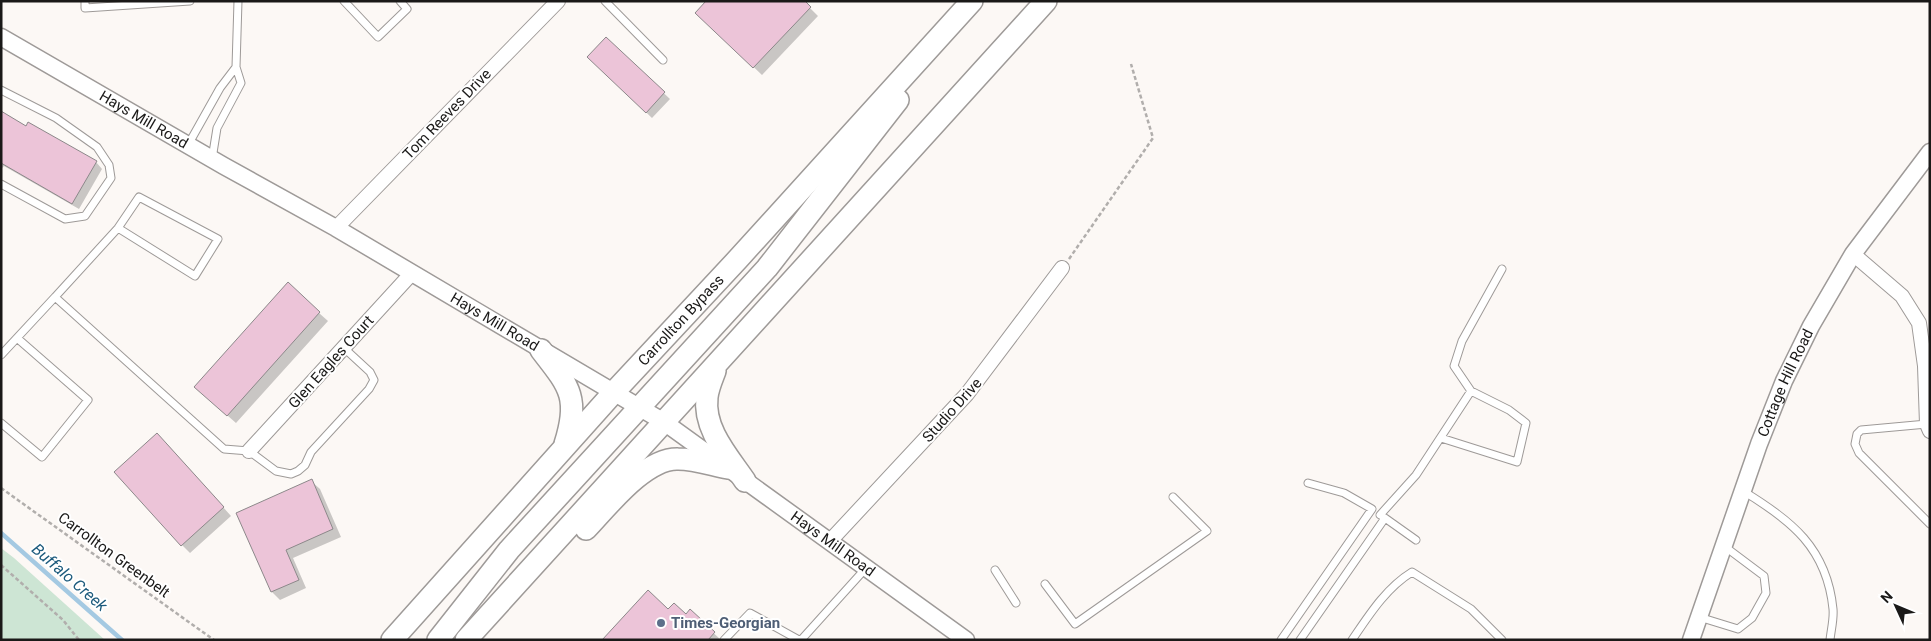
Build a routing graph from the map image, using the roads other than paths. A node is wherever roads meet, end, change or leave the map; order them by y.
1 (85, 1) edge
2 (190, 1) edge
3 (238, 1) edge
4 (344, 1) edge
5 (400, 1) edge
6 (605, 1) edge
7 (972, 1) edge
8 (1046, 1) edge
9 (554, 3) edge
10 (955, 20) junction
11 (1, 37) edge
12 (663, 60) dead end
13 (236, 67) junction
14 (1, 90) edge
15 (188, 145) junction
16 (1930, 152) edge
17 (212, 159) junction
18 (1, 184) edge
19 (118, 228) junction
20 (336, 228) junction
21 (1853, 254) junction
22 (1062, 268) road end
23 (1502, 269) dead end
24 (412, 273) junction
25 (55, 297) junction
26 (17, 338) junction
27 (344, 348) junction
28 (541, 350) junction
29 (1, 355) edge
30 (719, 362) junction
31 (1471, 390) junction
32 (614, 392) junction
33 (640, 408) junction
34 (664, 422) junction
35 (1, 423) edge
36 (1929, 428) edge
37 (1441, 438) junction
38 (564, 449) junction
39 (249, 451) junction
40 (728, 468) junction
41 (745, 481) junction
42 (1308, 482) dead end
43 (1743, 492) junction
44 (1173, 497) dead end
45 (1372, 509) junction
46 (1382, 517) junction
47 (1930, 524) edge
48 (1416, 540) dead end
49 (830, 542) junction
50 (1724, 546) junction
51 (866, 568) junction
52 (995, 570) dead end
53 (1045, 584) dead end
54 (1016, 603) dead end
55 (494, 610) junction
56 (1699, 616) junction
57 (392, 640) edge
58 (438, 640) edge
59 (466, 640) edge
60 (724, 640) edge
61 (800, 640) edge
62 (965, 640) edge
63 (1281, 640) edge
64 (1300, 640) edge
65 (1352, 640) edge
66 (1502, 640) edge
67 (1691, 640) edge
68 (1830, 640) edge

1 - 2 lane
3 - 13 lane
4 - 5 lane
6 - 12 lane
7 - 10 main road, Carrollton Bypass
8 - 30 main road
9 - 20 street, Tom Reeves Drive
10 - 32 main road, Carrollton Bypass
10 - 33 main road
11 - 15 street, Hays Mill Road
13 - 15 lane
13 - 17 lane
14 - 18 lane
15 - 17 street, Hays Mill Road
16 - 21 street, Cottage Hill Road
17 - 20 street, Hays Mill Road
19 - 19 lane
19 - 25 lane
20 - 24 street, Hays Mill Road
21 - 36 street
21 - 43 street, Cottage Hill Road
22 - 49 street, Studio Drive
23 - 31 lane
24 - 27 street, Glen Eagles Court
24 - 28 street, Hays Mill Road
25 - 26 lane
25 - 39 lane
26 - 29 lane
26 - 35 lane
27 - 39 street, Glen Eagles Court
27 - 39 lane
28 - 32 street, Hays Mill Road
28 - 38 main road
30 - 34 main road
30 - 41 main road
31 - 37 lane
31 - 37 lane
32 - 33 street, Hays Mill Road
32 - 38 main road, Carrollton Bypass
33 - 34 street, Hays Mill Road
33 - 58 main road
34 - 40 street, Hays Mill Road
34 - 55 main road
36 - 47 lane
37 - 46 lane
38 - 57 main road, Carrollton Bypass
40 - 41 street, Hays Mill Road
40 - 55 main road
41 - 49 street, Hays Mill Road
42 - 45 lane
43 - 50 street, Cottage Hill Road
43 - 68 lane
44 - 53 lane
45 - 46 lane
45 - 63 lane
46 - 48 lane
46 - 64 lane
49 - 51 street, Hays Mill Road
50 - 56 street, Cottage Hill Road
50 - 56 lane
51 - 61 lane
51 - 62 street, Hays Mill Road
52 - 54 lane
55 - 59 main road
56 - 67 street, Cottage Hill Road
60 - 61 lane
65 - 66 lane

